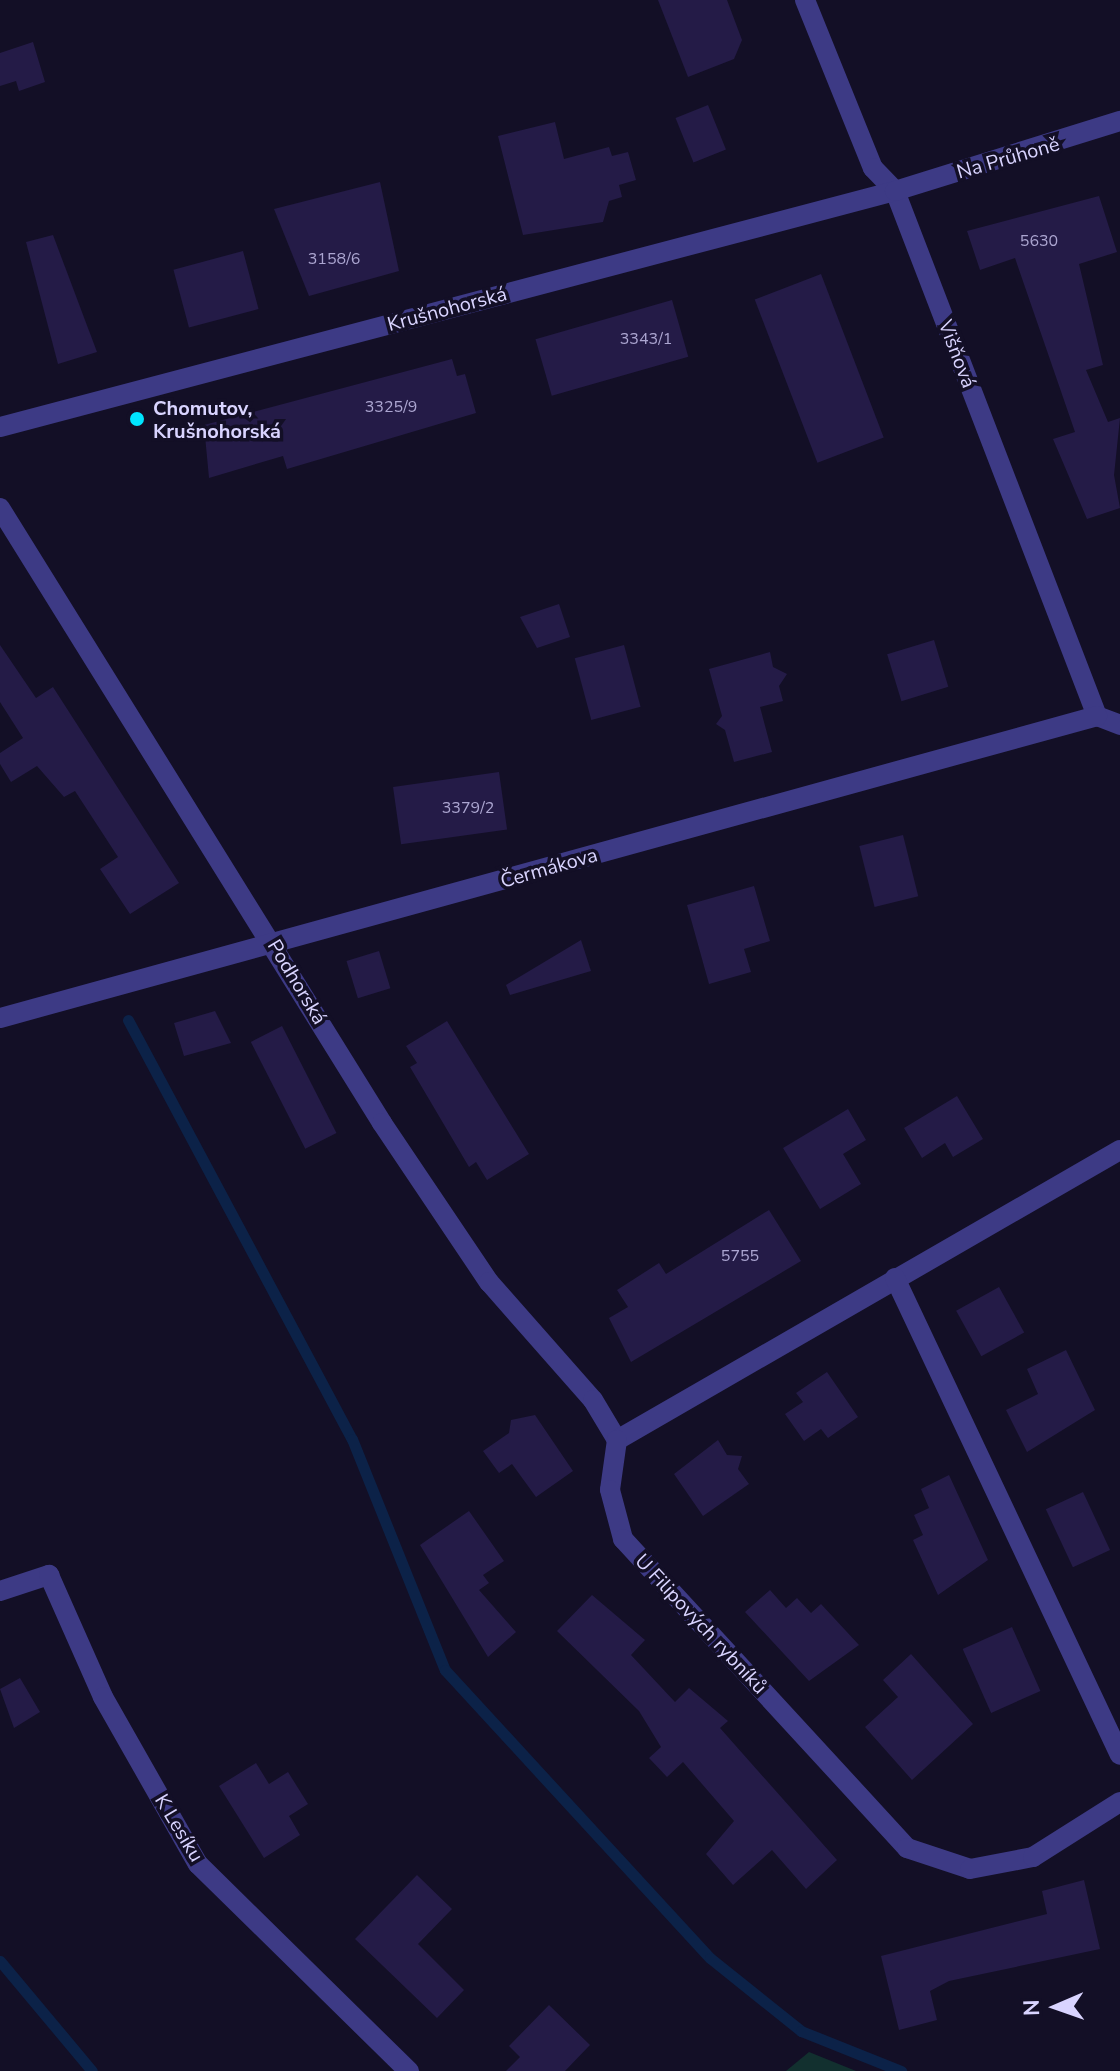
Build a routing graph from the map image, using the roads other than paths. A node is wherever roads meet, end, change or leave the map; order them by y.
1 (805, 0) edge
2 (1120, 121) edge
3 (895, 191) junction
4 (0, 427) edge
5 (0, 508) edge
6 (1097, 716) junction
7 (1120, 725) edge
8 (275, 944) junction
9 (0, 1018) edge
10 (1120, 1150) edge
11 (895, 1278) junction
12 (617, 1440) junction
13 (0, 1591) edge
14 (1120, 1755) edge
15 (1120, 1802) edge
16 (409, 2071) edge

1 - 3 street, Višňová
2 - 3 street, Na Průhoně
3 - 4 street, Krušnohorská
3 - 6 street, Višňová
5 - 8 street, Podhorská
6 - 7 street
6 - 8 street, Čermákova
8 - 9 street, Čermákova
8 - 12 street, Podhorská
10 - 11 street
11 - 12 street
11 - 14 street
12 - 15 street, U Filipových rybníků
13 - 16 street, K Lesíku

